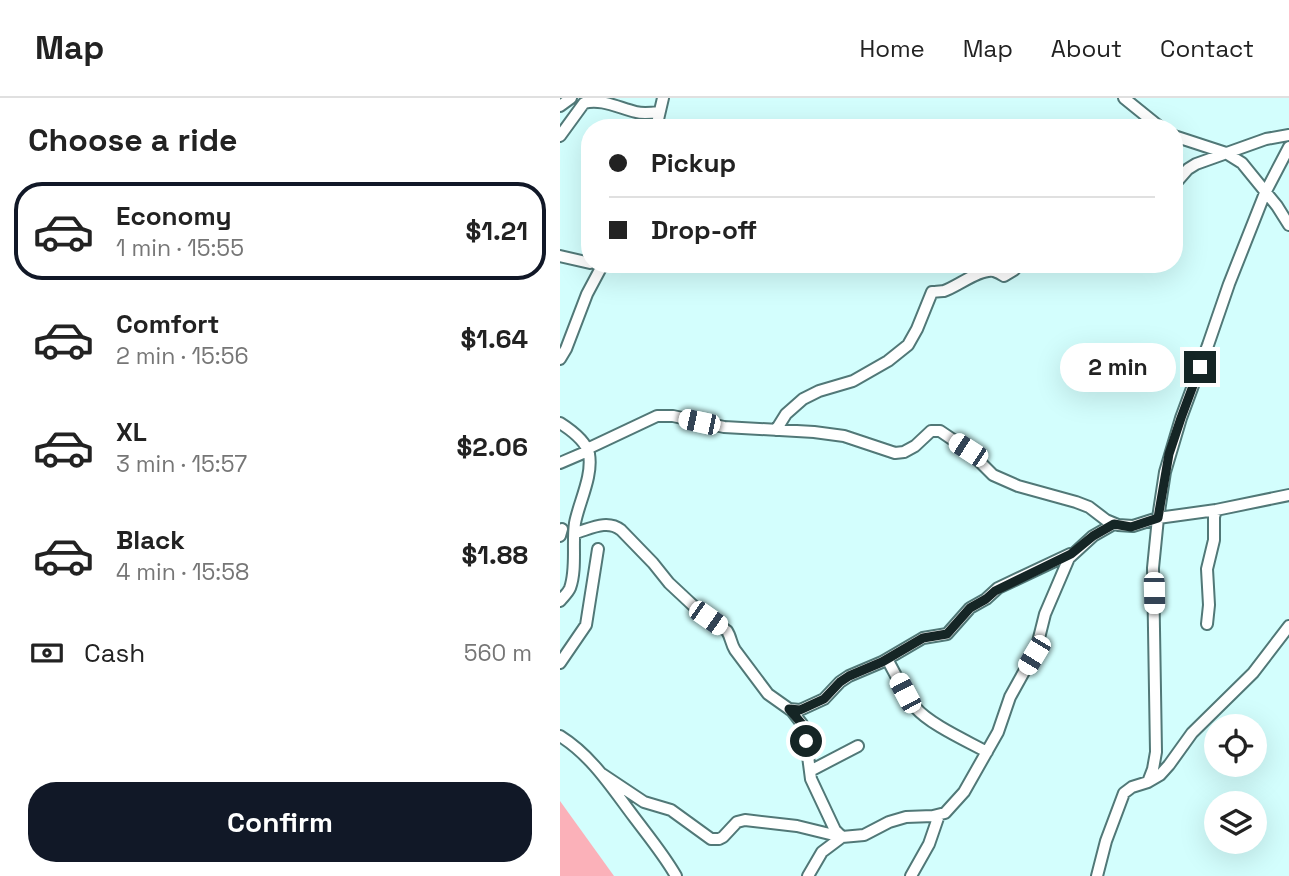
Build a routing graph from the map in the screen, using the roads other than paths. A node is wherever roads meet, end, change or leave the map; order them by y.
1 (571, 98) edge
2 (663, 98) edge
3 (1124, 98) edge
4 (604, 100) edge
5 (560, 106) edge
6 (659, 112) junction
7 (658, 119) edge
8 (1150, 119) edge
9 (1289, 135) edge
10 (560, 136) edge
11 (1183, 139) edge
12 (1289, 147) edge
13 (1226, 153) junction
14 (1183, 175) edge
15 (1265, 193) junction
16 (1289, 225) edge
17 (560, 256) edge
18 (581, 261) edge
19 (598, 273) edge
20 (983, 273) edge
21 (561, 355) edge
22 (560, 423) edge
23 (776, 430) junction
24 (587, 450) junction
25 (560, 463) edge
26 (1289, 495) edge
27 (1216, 510) junction
28 (1103, 518) junction
29 (1158, 518) junction
30 (1114, 524) junction
31 (575, 533) junction
32 (1093, 536) junction
33 (598, 549) dead end
34 (1071, 554) junction
35 (560, 601) edge
36 (1207, 624) dead end
37 (1289, 626) edge
38 (1289, 639) edge
39 (1266, 656) junction
40 (887, 659) junction
41 (560, 663) edge
42 (789, 709) junction
43 (560, 736) edge
44 (858, 746) dead end
45 (986, 752) junction
46 (810, 771) junction
47 (602, 774) junction
48 (1148, 782) junction
49 (939, 815) junction
50 (842, 837) junction
51 (676, 876) edge
52 (808, 876) edge
53 (911, 876) edge
54 (1097, 876) edge

1 - 5 street
2 - 6 street
3 - 8 street
4 - 6 street
4 - 10 street
6 - 7 street
9 - 13 street
11 - 13 street
12 - 15 street
13 - 14 street
13 - 15 street
15 - 16 street
15 - 29 street
17 - 18 street
19 - 21 street
20 - 23 street
22 - 24 street
23 - 24 street
23 - 28 street
24 - 25 street
24 - 31 street
26 - 27 street
27 - 29 street
27 - 36 street
28 - 30 street
28 - 32 street
29 - 30 street
29 - 48 street
30 - 32 street
31 - 35 street
31 - 42 street
32 - 34 street
33 - 41 street
34 - 40 street
34 - 45 street
37 - 39 street
38 - 39 street
39 - 48 street
40 - 42 street
40 - 45 street
42 - 46 street
43 - 47 street
44 - 46 street
45 - 49 street
46 - 50 street
47 - 50 street
47 - 51 street
48 - 54 street
49 - 50 street
49 - 53 street
50 - 52 street

